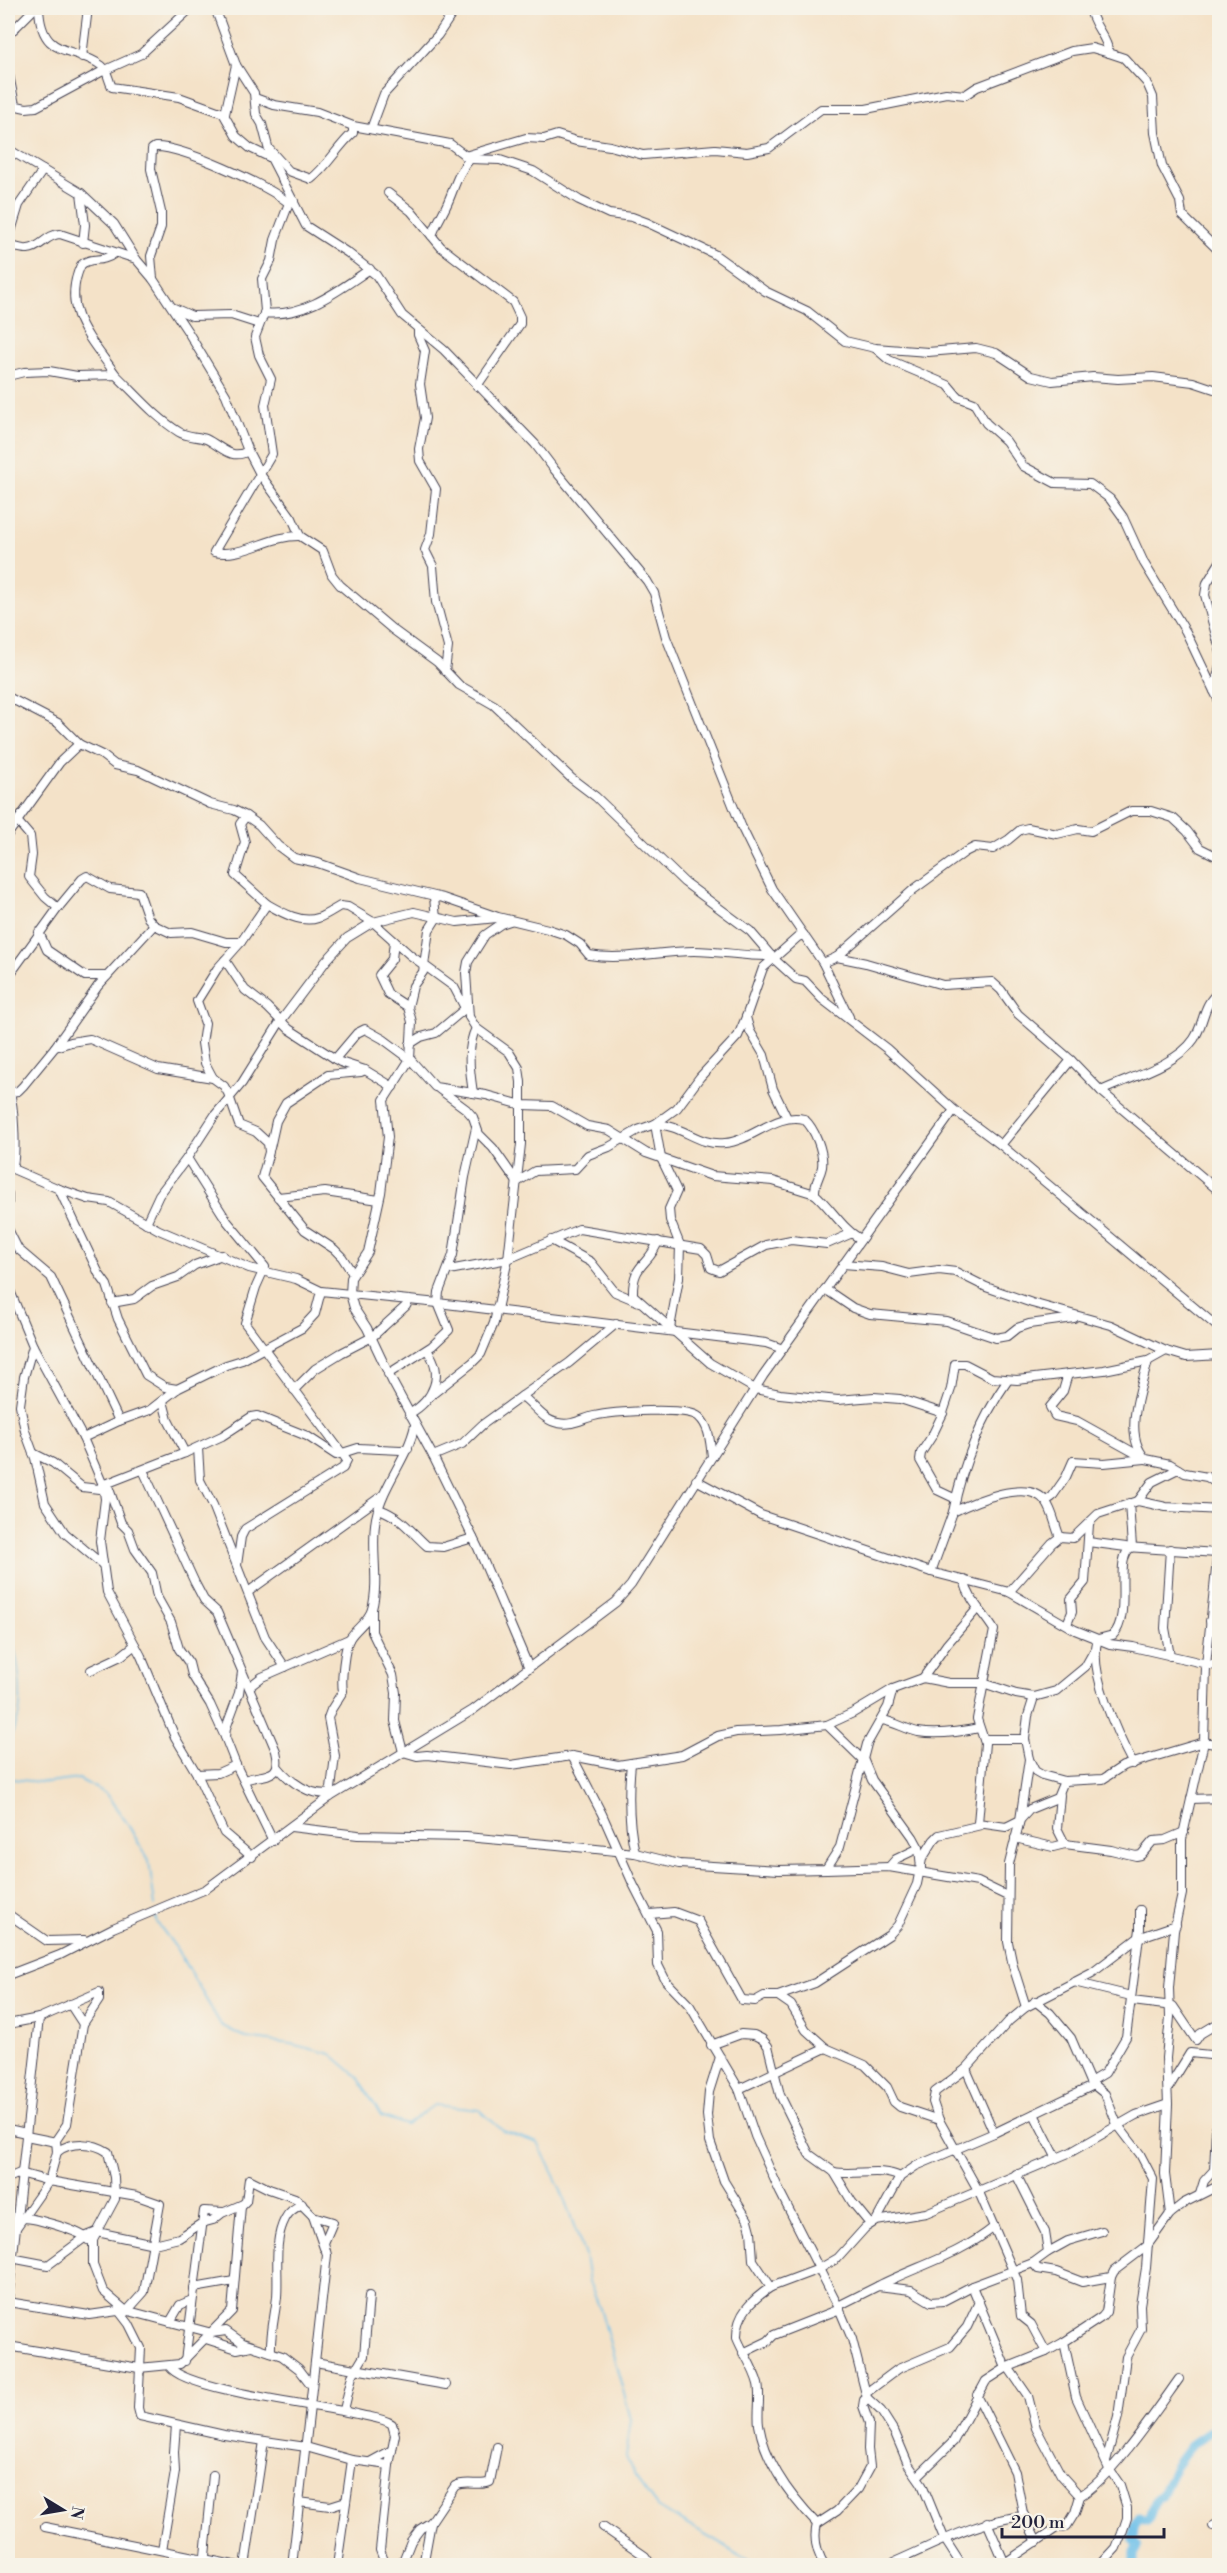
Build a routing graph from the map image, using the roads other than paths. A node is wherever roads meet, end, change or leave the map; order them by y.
1 (37, 8) edge
2 (88, 8) edge
3 (191, 8) edge
4 (215, 8) edge
5 (456, 8) edge
6 (1090, 8) edge
7 (8, 35) edge
8 (1108, 53) junction
9 (82, 57) junction
10 (236, 65) junction
11 (8, 70) edge
12 (106, 70) junction
13 (255, 99) junction
14 (11, 104) edge
15 (225, 114) junction
16 (353, 126) junction
17 (371, 129) junction
18 (8, 149) edge
19 (270, 154) junction
20 (468, 157) junction
21 (43, 170) junction
22 (81, 193) junction
23 (388, 193) dead end
24 (291, 202) junction
25 (432, 237) junction
26 (8, 243) edge
27 (83, 243) junction
28 (1220, 252) edge
29 (116, 253) junction
30 (136, 259) junction
31 (369, 269) junction
32 (153, 279) junction
33 (170, 306) junction
34 (264, 313) junction
35 (259, 324) junction
36 (418, 329) junction
37 (875, 348) junction
38 (116, 375) junction
39 (8, 376) edge
40 (477, 386) junction
41 (1220, 391) edge
42 (248, 451) junction
43 (260, 474) junction
44 (300, 536) junction
45 (1220, 562) edge
46 (1220, 650) edge
47 (1220, 665) edge
48 (445, 671) junction
49 (1214, 691) junction
50 (8, 697) edge
51 (1220, 703) edge
52 (79, 744) junction
53 (246, 816) junction
54 (18, 822) junction
55 (8, 834) edge
56 (1220, 858) edge
57 (434, 897) junction
58 (267, 904) junction
59 (57, 908) junction
60 (498, 917) junction
61 (436, 918) junction
62 (512, 921) junction
63 (373, 922) junction
64 (154, 925) junction
65 (39, 932) junction
66 (804, 935) junction
67 (394, 941) junction
68 (241, 942) junction
69 (773, 957) junction
70 (837, 957) junction
71 (225, 960) junction
72 (823, 963) junction
73 (425, 964) junction
74 (107, 976) junction
75 (8, 977) edge
76 (1220, 991) edge
77 (408, 1007) junction
78 (466, 1007) junction
79 (746, 1017) junction
80 (849, 1018) junction
81 (280, 1022) junction
82 (476, 1028) junction
83 (410, 1044) junction
84 (55, 1047) junction
85 (335, 1059) junction
86 (410, 1059) junction
87 (1071, 1060) junction
88 (365, 1070) junction
89 (213, 1078) junction
90 (393, 1087) junction
91 (435, 1087) junction
92 (9, 1089) edge
93 (1101, 1091) junction
94 (473, 1093) junction
95 (229, 1097) junction
96 (522, 1105) junction
97 (954, 1110) junction
98 (787, 1118) junction
99 (655, 1124) junction
100 (476, 1128) junction
101 (622, 1137) junction
102 (1000, 1145) junction
103 (270, 1148) junction
104 (187, 1158) junction
105 (661, 1158) junction
106 (10, 1168) edge
107 (517, 1182) junction
108 (59, 1190) junction
109 (1220, 1192) edge
110 (8, 1194) edge
111 (815, 1194) junction
112 (278, 1197) junction
113 (379, 1200) junction
114 (8, 1205) edge
115 (147, 1223) junction
116 (8, 1229) edge
117 (850, 1234) junction
118 (861, 1239) junction
119 (551, 1240) junction
120 (658, 1241) junction
121 (680, 1245) junction
122 (222, 1255) junction
123 (508, 1259) junction
124 (843, 1264) junction
125 (449, 1270) junction
126 (263, 1273) junction
127 (353, 1274) junction
128 (8, 1286) edge
129 (825, 1289) junction
130 (321, 1291) junction
131 (350, 1294) junction
132 (409, 1300) junction
133 (639, 1302) junction
134 (112, 1303) junction
135 (438, 1303) junction
136 (496, 1310) junction
137 (1079, 1317) junction
138 (616, 1324) junction
139 (1220, 1329) edge
140 (672, 1330) junction
141 (372, 1337) junction
142 (33, 1346) junction
143 (264, 1348) junction
144 (783, 1349) junction
145 (427, 1350) junction
146 (1167, 1351) junction
147 (1220, 1356) edge
148 (1148, 1360) junction
149 (388, 1374) junction
150 (1068, 1374) junction
151 (1008, 1380) junction
152 (177, 1389) junction
153 (755, 1389) junction
154 (294, 1390) junction
155 (430, 1396) junction
156 (522, 1396) junction
157 (164, 1401) junction
158 (943, 1413) junction
159 (409, 1414) junction
160 (118, 1421) junction
161 (415, 1425) junction
162 (82, 1438) junction
163 (198, 1448) junction
164 (408, 1449) junction
165 (33, 1453) junction
166 (185, 1453) junction
167 (342, 1454) junction
168 (433, 1456) junction
169 (712, 1456) junction
170 (1146, 1459) junction
171 (1178, 1469) junction
172 (143, 1470) junction
173 (696, 1480) junction
174 (105, 1484) junction
175 (1220, 1486) edge
176 (383, 1495) junction
177 (956, 1499) junction
178 (1046, 1501) junction
179 (1138, 1502) junction
180 (1129, 1503) junction
181 (379, 1509) junction
182 (1220, 1510) edge
183 (953, 1512) junction
184 (1089, 1524) junction
185 (1220, 1532) edge
186 (1060, 1537) junction
187 (473, 1538) junction
188 (1088, 1542) junction
189 (1132, 1547) junction
190 (1170, 1549) junction
191 (1217, 1553) junction
192 (103, 1565) junction
193 (237, 1565) junction
194 (931, 1572) junction
195 (964, 1580) junction
196 (248, 1592) junction
197 (1010, 1592) junction
198 (372, 1610) junction
199 (977, 1610) junction
200 (1220, 1619) edge
201 (1210, 1621) junction
202 (1067, 1624) junction
203 (349, 1639) junction
204 (1098, 1640) junction
205 (135, 1645) junction
206 (1094, 1651) junction
207 (1170, 1656) junction
208 (1206, 1665) junction
209 (285, 1667) junction
210 (1220, 1667) edge
211 (529, 1668) junction
212 (91, 1670) dead end
213 (242, 1670) junction
214 (923, 1677) junction
215 (983, 1683) junction
216 (249, 1687) junction
217 (893, 1689) junction
218 (1034, 1697) junction
219 (882, 1720) junction
220 (827, 1725) junction
221 (979, 1728) junction
222 (225, 1737) junction
223 (984, 1739) junction
224 (1025, 1739) junction
225 (1204, 1742) junction
226 (1220, 1745) edge
227 (404, 1752) junction
228 (572, 1756) junction
229 (1029, 1759) junction
230 (864, 1761) junction
231 (631, 1763) junction
232 (1133, 1764) junction
233 (236, 1765) junction
234 (278, 1767) junction
235 (197, 1774) junction
236 (244, 1780) junction
237 (1064, 1781) junction
238 (331, 1795) junction
239 (1060, 1795) junction
240 (1220, 1798) edge
241 (1191, 1799) junction
242 (1020, 1820) junction
243 (981, 1825) junction
244 (291, 1827) junction
245 (1184, 1832) junction
246 (1015, 1838) junction
247 (273, 1841) junction
248 (1065, 1844) junction
249 (919, 1848) junction
250 (619, 1851) junction
251 (635, 1853) junction
252 (252, 1857) junction
253 (889, 1867) junction
254 (826, 1869) junction
255 (920, 1870) junction
256 (1007, 1896) junction
257 (1140, 1910) dead end
258 (8, 1914) edge
259 (650, 1914) junction
260 (1176, 1925) junction
261 (1138, 1938) junction
262 (90, 1939) junction
263 (8, 1975) edge
264 (1074, 1982) junction
265 (778, 1996) junction
266 (1132, 1999) junction
267 (1035, 2001) junction
268 (70, 2004) junction
269 (1170, 2006) junction
270 (1026, 2007) junction
271 (39, 2018) junction
272 (1220, 2022) edge
273 (8, 2024) edge
274 (83, 2024) junction
275 (1196, 2040) junction
276 (711, 2045) junction
277 (826, 2048) junction
278 (1190, 2053) junction
279 (720, 2057) junction
280 (1219, 2058) edge
281 (966, 2069) junction
282 (775, 2071) junction
283 (1091, 2084) junction
284 (739, 2089) junction
285 (1168, 2089) junction
286 (1168, 2104) junction
287 (1034, 2114) junction
288 (1220, 2119) edge
289 (939, 2120) junction
290 (1117, 2124) junction
291 (8, 2129) edge
292 (994, 2133) junction
293 (26, 2135) junction
294 (56, 2142) junction
295 (955, 2150) junction
296 (57, 2152) junction
297 (1056, 2157) junction
298 (834, 2172) junction
299 (20, 2173) junction
300 (1016, 2174) junction
301 (900, 2177) junction
302 (8, 2178) edge
303 (49, 2181) junction
304 (1220, 2185) edge
305 (978, 2190) junction
306 (113, 2194) junction
307 (1200, 2194) junction
308 (302, 2204) junction
309 (241, 2206) junction
310 (1170, 2214) junction
311 (313, 2216) junction
312 (23, 2218) junction
313 (202, 2223) junction
314 (873, 2223) junction
315 (994, 2227) junction
316 (15, 2229) junction
317 (1102, 2231) dead end
318 (97, 2232) junction
319 (87, 2236) junction
320 (154, 2244) junction
321 (92, 2246) junction
322 (1147, 2246) junction
323 (1048, 2252) junction
324 (10, 2254) edge
325 (327, 2255) junction
326 (1033, 2263) junction
327 (819, 2269) junction
328 (1012, 2271) junction
329 (1111, 2277) junction
330 (234, 2281) junction
331 (878, 2286) junction
332 (972, 2286) junction
333 (194, 2288) junction
334 (771, 2288) junction
335 (369, 2296) dead end
336 (192, 2300) junction
337 (8, 2301) edge
338 (979, 2302) junction
339 (839, 2307) junction
340 (124, 2310) junction
341 (170, 2322) junction
342 (188, 2327) junction
343 (209, 2336) junction
344 (1064, 2342) junction
345 (8, 2346) edge
346 (251, 2346) junction
347 (271, 2352) junction
348 (1046, 2352) junction
349 (743, 2353) junction
350 (185, 2361) junction
351 (315, 2362) junction
352 (170, 2367) junction
353 (139, 2368) junction
354 (1007, 2368) junction
355 (356, 2369) junction
356 (1179, 2379) dead end
357 (446, 2385) dead end
358 (312, 2386) junction
359 (866, 2395) junction
360 (977, 2395) junction
361 (310, 2404) junction
362 (344, 2410) junction
363 (176, 2425) junction
364 (264, 2441) junction
365 (306, 2447) junction
366 (497, 2447) dead end
367 (392, 2450) junction
368 (352, 2460) junction
369 (368, 2462) junction
370 (388, 2465) junction
371 (1107, 2465) junction
372 (213, 2475) dead end
373 (918, 2476) junction
374 (1080, 2496) junction
375 (346, 2501) junction
376 (298, 2502) junction
377 (1024, 2516) junction
378 (430, 2522) junction
379 (987, 2523) junction
380 (817, 2524) junction
381 (45, 2527) dead end
382 (603, 2528) dead end
383 (944, 2538) junction
384 (1037, 2542) junction
385 (162, 2550) junction
386 (205, 2562) edge
387 (1005, 2564) edge
388 (239, 2565) edge
389 (245, 2565) edge
390 (292, 2565) edge
391 (337, 2565) edge
392 (386, 2565) edge
393 (401, 2565) edge
394 (423, 2565) edge
395 (652, 2565) edge
396 (825, 2565) edge
397 (885, 2565) edge
398 (962, 2565) edge
399 (991, 2565) edge
400 (1103, 2565) edge

1 - 7 street
1 - 9 street
2 - 9 street
3 - 12 street
4 - 10 street
5 - 17 street
6 - 8 street
8 - 20 street
8 - 28 street
9 - 12 street
10 - 13 street
10 - 15 street
11 - 14 street
12 - 14 street
12 - 15 street
13 - 16 street
13 - 19 street
15 - 19 street
16 - 17 street
16 - 19 street
17 - 20 street
18 - 21 street
19 - 24 street
20 - 25 street
20 - 37 street
21 - 22 street
21 - 26 street
22 - 27 street
22 - 30 street
23 - 25 street
24 - 31 street
24 - 32 street
24 - 34 street
25 - 40 street
26 - 27 street
27 - 29 street
29 - 30 street
29 - 38 street
30 - 32 street
31 - 34 street
31 - 36 street
32 - 33 street
33 - 35 street
33 - 42 street
34 - 35 street
35 - 43 street
36 - 40 street
36 - 48 street
37 - 41 street
37 - 49 street
38 - 39 street
38 - 42 street
40 - 66 street
42 - 43 street
43 - 44 street
43 - 44 street
44 - 48 street
45 - 46 street
47 - 49 street
48 - 69 street
49 - 51 street
50 - 52 street
52 - 53 street
52 - 54 street
53 - 57 street
53 - 58 street
54 - 55 street
54 - 59 street
56 - 70 street
57 - 60 street
57 - 61 street
58 - 63 street
58 - 68 street
59 - 64 street
59 - 65 street
60 - 61 street
60 - 62 street
61 - 63 street
61 - 73 street
62 - 69 street
62 - 78 street
63 - 67 street
63 - 81 street
64 - 68 street
64 - 74 street
65 - 74 street
65 - 75 street
66 - 69 street
66 - 72 street
67 - 73 street
67 - 77 street
68 - 71 street
69 - 79 street
69 - 80 street
70 - 72 street
70 - 87 street
71 - 81 street
71 - 89 street
72 - 80 street
73 - 77 street
73 - 78 street
74 - 84 street
76 - 93 street
77 - 83 street
78 - 82 street
78 - 83 street
79 - 98 street
79 - 99 street
80 - 97 street
81 - 85 street
81 - 95 street
82 - 94 street
82 - 96 street
83 - 86 street
84 - 89 street
84 - 92 street
85 - 86 street
85 - 88 street
86 - 90 street
86 - 91 street
87 - 93 street
87 - 102 street
88 - 90 street
88 - 103 street
89 - 95 street
90 - 113 street
91 - 94 street
91 - 100 street
92 - 106 street
93 - 109 street
94 - 96 street
95 - 103 street
95 - 104 street
96 - 101 street
96 - 107 street
97 - 102 street
97 - 118 street
98 - 99 street
98 - 111 street
99 - 101 street
99 - 105 street
100 - 107 street
100 - 125 street
101 - 105 street
101 - 107 street
102 - 139 street
103 - 112 street
104 - 115 street
104 - 126 street
105 - 111 street
105 - 121 street
106 - 108 street
107 - 123 street
108 - 115 street
108 - 134 street
110 - 114 street
111 - 117 street
112 - 113 street
112 - 127 street
113 - 127 street
115 - 122 street
116 - 160 street
117 - 118 street
117 - 121 street
118 - 124 street
119 - 120 street
119 - 123 street
119 - 133 street
120 - 121 street
120 - 133 street
121 - 140 street
122 - 126 street
122 - 134 street
123 - 125 street
123 - 136 street
124 - 129 street
124 - 137 street
125 - 135 street
126 - 130 street
126 - 143 street
127 - 131 street
128 - 142 street
129 - 137 street
129 - 144 street
130 - 131 street
130 - 143 street
131 - 132 street
131 - 141 street
132 - 135 street
132 - 141 street
133 - 140 street
134 - 152 street
135 - 136 street
135 - 145 street
136 - 138 street
136 - 155 street
137 - 146 street
138 - 140 street
138 - 156 street
140 - 144 street
140 - 153 street
141 - 149 street
141 - 154 street
142 - 162 street
142 - 165 street
143 - 152 street
143 - 154 street
144 - 153 street
145 - 149 street
145 - 155 street
146 - 147 street
146 - 148 street
148 - 150 street
148 - 170 street
149 - 159 street
150 - 151 street
150 - 170 street
151 - 158 street
151 - 177 street
152 - 157 street
153 - 158 street
153 - 169 street
154 - 167 street
155 - 159 street
156 - 168 street
156 - 169 street
157 - 160 street
157 - 166 street
158 - 177 street
159 - 161 street
160 - 162 street
161 - 164 street
161 - 168 street
162 - 174 street
163 - 166 street
163 - 167 street
163 - 193 street
164 - 167 street
164 - 176 street
165 - 174 street
165 - 192 street
166 - 172 street
167 - 193 street
168 - 187 street
169 - 173 street
170 - 171 street
170 - 178 street
171 - 175 street
171 - 179 street
172 - 174 street
172 - 213 street
173 - 194 street
173 - 211 street
174 - 192 street
174 - 222 street
176 - 181 street
176 - 196 street
177 - 183 street
178 - 183 street
178 - 186 street
179 - 180 street
179 - 182 street
180 - 184 street
180 - 189 street
181 - 187 street
181 - 198 street
183 - 194 street
184 - 186 street
184 - 188 street
185 - 191 street
186 - 197 street
187 - 211 street
188 - 189 street
188 - 202 street
189 - 190 street
189 - 204 street
190 - 191 street
190 - 207 street
191 - 201 street
192 - 205 street
193 - 196 street
194 - 195 street
195 - 197 street
195 - 199 street
196 - 209 street
197 - 202 street
198 - 203 street
198 - 227 street
199 - 214 street
199 - 215 street
200 - 201 street
201 - 208 street
202 - 204 street
203 - 209 street
203 - 238 street
204 - 206 street
204 - 207 street
205 - 212 street
205 - 235 street
206 - 218 street
206 - 232 street
207 - 208 street
208 - 210 street
208 - 225 street
209 - 216 street
211 - 227 street
213 - 216 street
213 - 222 street
214 - 215 street
214 - 217 street
215 - 218 street
215 - 221 street
216 - 234 street
217 - 219 street
217 - 220 street
218 - 224 street
219 - 221 street
219 - 230 street
220 - 230 street
220 - 231 street
221 - 223 street
222 - 233 street
223 - 224 street
223 - 243 street
224 - 229 street
225 - 226 street
225 - 232 street
225 - 241 street
227 - 228 street
227 - 238 street
228 - 231 street
228 - 250 street
229 - 237 street
229 - 242 street
230 - 249 street
230 - 254 street
231 - 251 street
232 - 237 street
233 - 235 street
233 - 236 street
234 - 236 street
234 - 238 street
235 - 252 street
236 - 247 street
237 - 239 street
238 - 244 street
239 - 242 street
239 - 248 street
240 - 241 street
241 - 245 street
242 - 243 street
242 - 246 street
243 - 255 street
244 - 247 street
244 - 250 street
245 - 248 street
245 - 260 street
246 - 248 street
246 - 256 street
247 - 252 street
249 - 253 street
249 - 255 street
250 - 251 street
250 - 259 street
251 - 254 street
252 - 262 street
253 - 254 street
253 - 255 street
255 - 256 street
255 - 265 street
256 - 270 street
257 - 261 street
258 - 262 street
259 - 265 street
259 - 276 street
260 - 261 street
260 - 269 street
261 - 264 street
261 - 266 street
262 - 263 street
264 - 266 street
264 - 267 street
265 - 277 street
266 - 269 street
266 - 283 street
267 - 270 street
267 - 283 street
268 - 271 street
268 - 274 street
268 - 274 street
269 - 275 street
269 - 285 street
270 - 281 street
271 - 273 street
271 - 293 street
272 - 275 street
274 - 294 street
275 - 278 street
276 - 279 street
276 - 282 street
277 - 282 street
277 - 289 street
278 - 280 street
278 - 285 street
279 - 284 street
279 - 334 street
281 - 289 street
281 - 292 street
282 - 284 street
282 - 298 street
283 - 287 street
283 - 290 street
284 - 327 street
285 - 286 street
286 - 290 street
286 - 310 street
287 - 292 street
287 - 297 street
288 - 307 street
289 - 295 street
290 - 297 street
290 - 322 street
291 - 293 street
292 - 295 street
293 - 294 street
293 - 299 street
294 - 296 street
295 - 301 street
295 - 305 street
296 - 303 street
296 - 306 street
297 - 300 street
298 - 301 street
298 - 314 street
299 - 302 street
299 - 303 street
299 - 316 street
300 - 305 street
300 - 323 street
301 - 314 street
303 - 306 street
303 - 312 street
304 - 307 street
305 - 314 street
305 - 315 street
306 - 318 street
306 - 320 street
307 - 310 street
308 - 309 street
308 - 311 street
308 - 347 street
309 - 313 street
309 - 330 street
310 - 322 street
311 - 325 street
311 - 325 street
312 - 316 street
312 - 319 street
313 - 320 street
313 - 333 street
314 - 327 street
315 - 328 street
315 - 331 street
316 - 324 street
317 - 323 street
318 - 319 street
318 - 320 street
318 - 321 street
319 - 321 street
319 - 324 street
320 - 340 street
321 - 340 street
322 - 329 street
322 - 371 street
323 - 326 street
324 - 337 street
325 - 351 street
326 - 328 street
326 - 329 street
327 - 334 street
327 - 339 street
328 - 332 street
328 - 348 street
329 - 344 street
330 - 333 street
330 - 343 street
331 - 332 street
331 - 339 street
332 - 338 street
333 - 336 street
334 - 349 street
335 - 355 street
336 - 341 street
336 - 342 street
337 - 340 street
338 - 354 street
338 - 359 street
339 - 349 street
339 - 359 street
340 - 341 street
340 - 353 street
341 - 342 street
342 - 343 street
342 - 350 street
343 - 346 street
343 - 346 street
343 - 350 street
344 - 348 street
344 - 371 street
345 - 353 street
346 - 347 street
347 - 358 street
348 - 354 street
349 - 380 street
350 - 352 street
351 - 355 street
351 - 358 street
352 - 353 street
352 - 361 street
353 - 363 street
354 - 360 street
354 - 374 street
355 - 357 street
355 - 362 street
356 - 371 street
358 - 361 street
359 - 373 street
359 - 380 street
360 - 373 street
360 - 377 street
361 - 362 street
361 - 365 street
362 - 367 street
363 - 364 street
363 - 385 street
364 - 365 street
364 - 389 street
365 - 368 street
365 - 376 street
366 - 378 street
367 - 369 street
367 - 370 street
368 - 369 street
368 - 375 street
369 - 370 street
370 - 392 street
371 - 374 street
371 - 400 street
372 - 386 street
373 - 383 street
374 - 384 street
375 - 376 street
375 - 391 street
376 - 390 street
377 - 379 street
377 - 384 street
378 - 393 street
378 - 394 street
379 - 383 street
379 - 387 street
380 - 396 street
381 - 385 street
382 - 395 street
383 - 397 street
383 - 398 street
384 - 387 street
385 - 386 street
386 - 388 street
387 - 399 street

